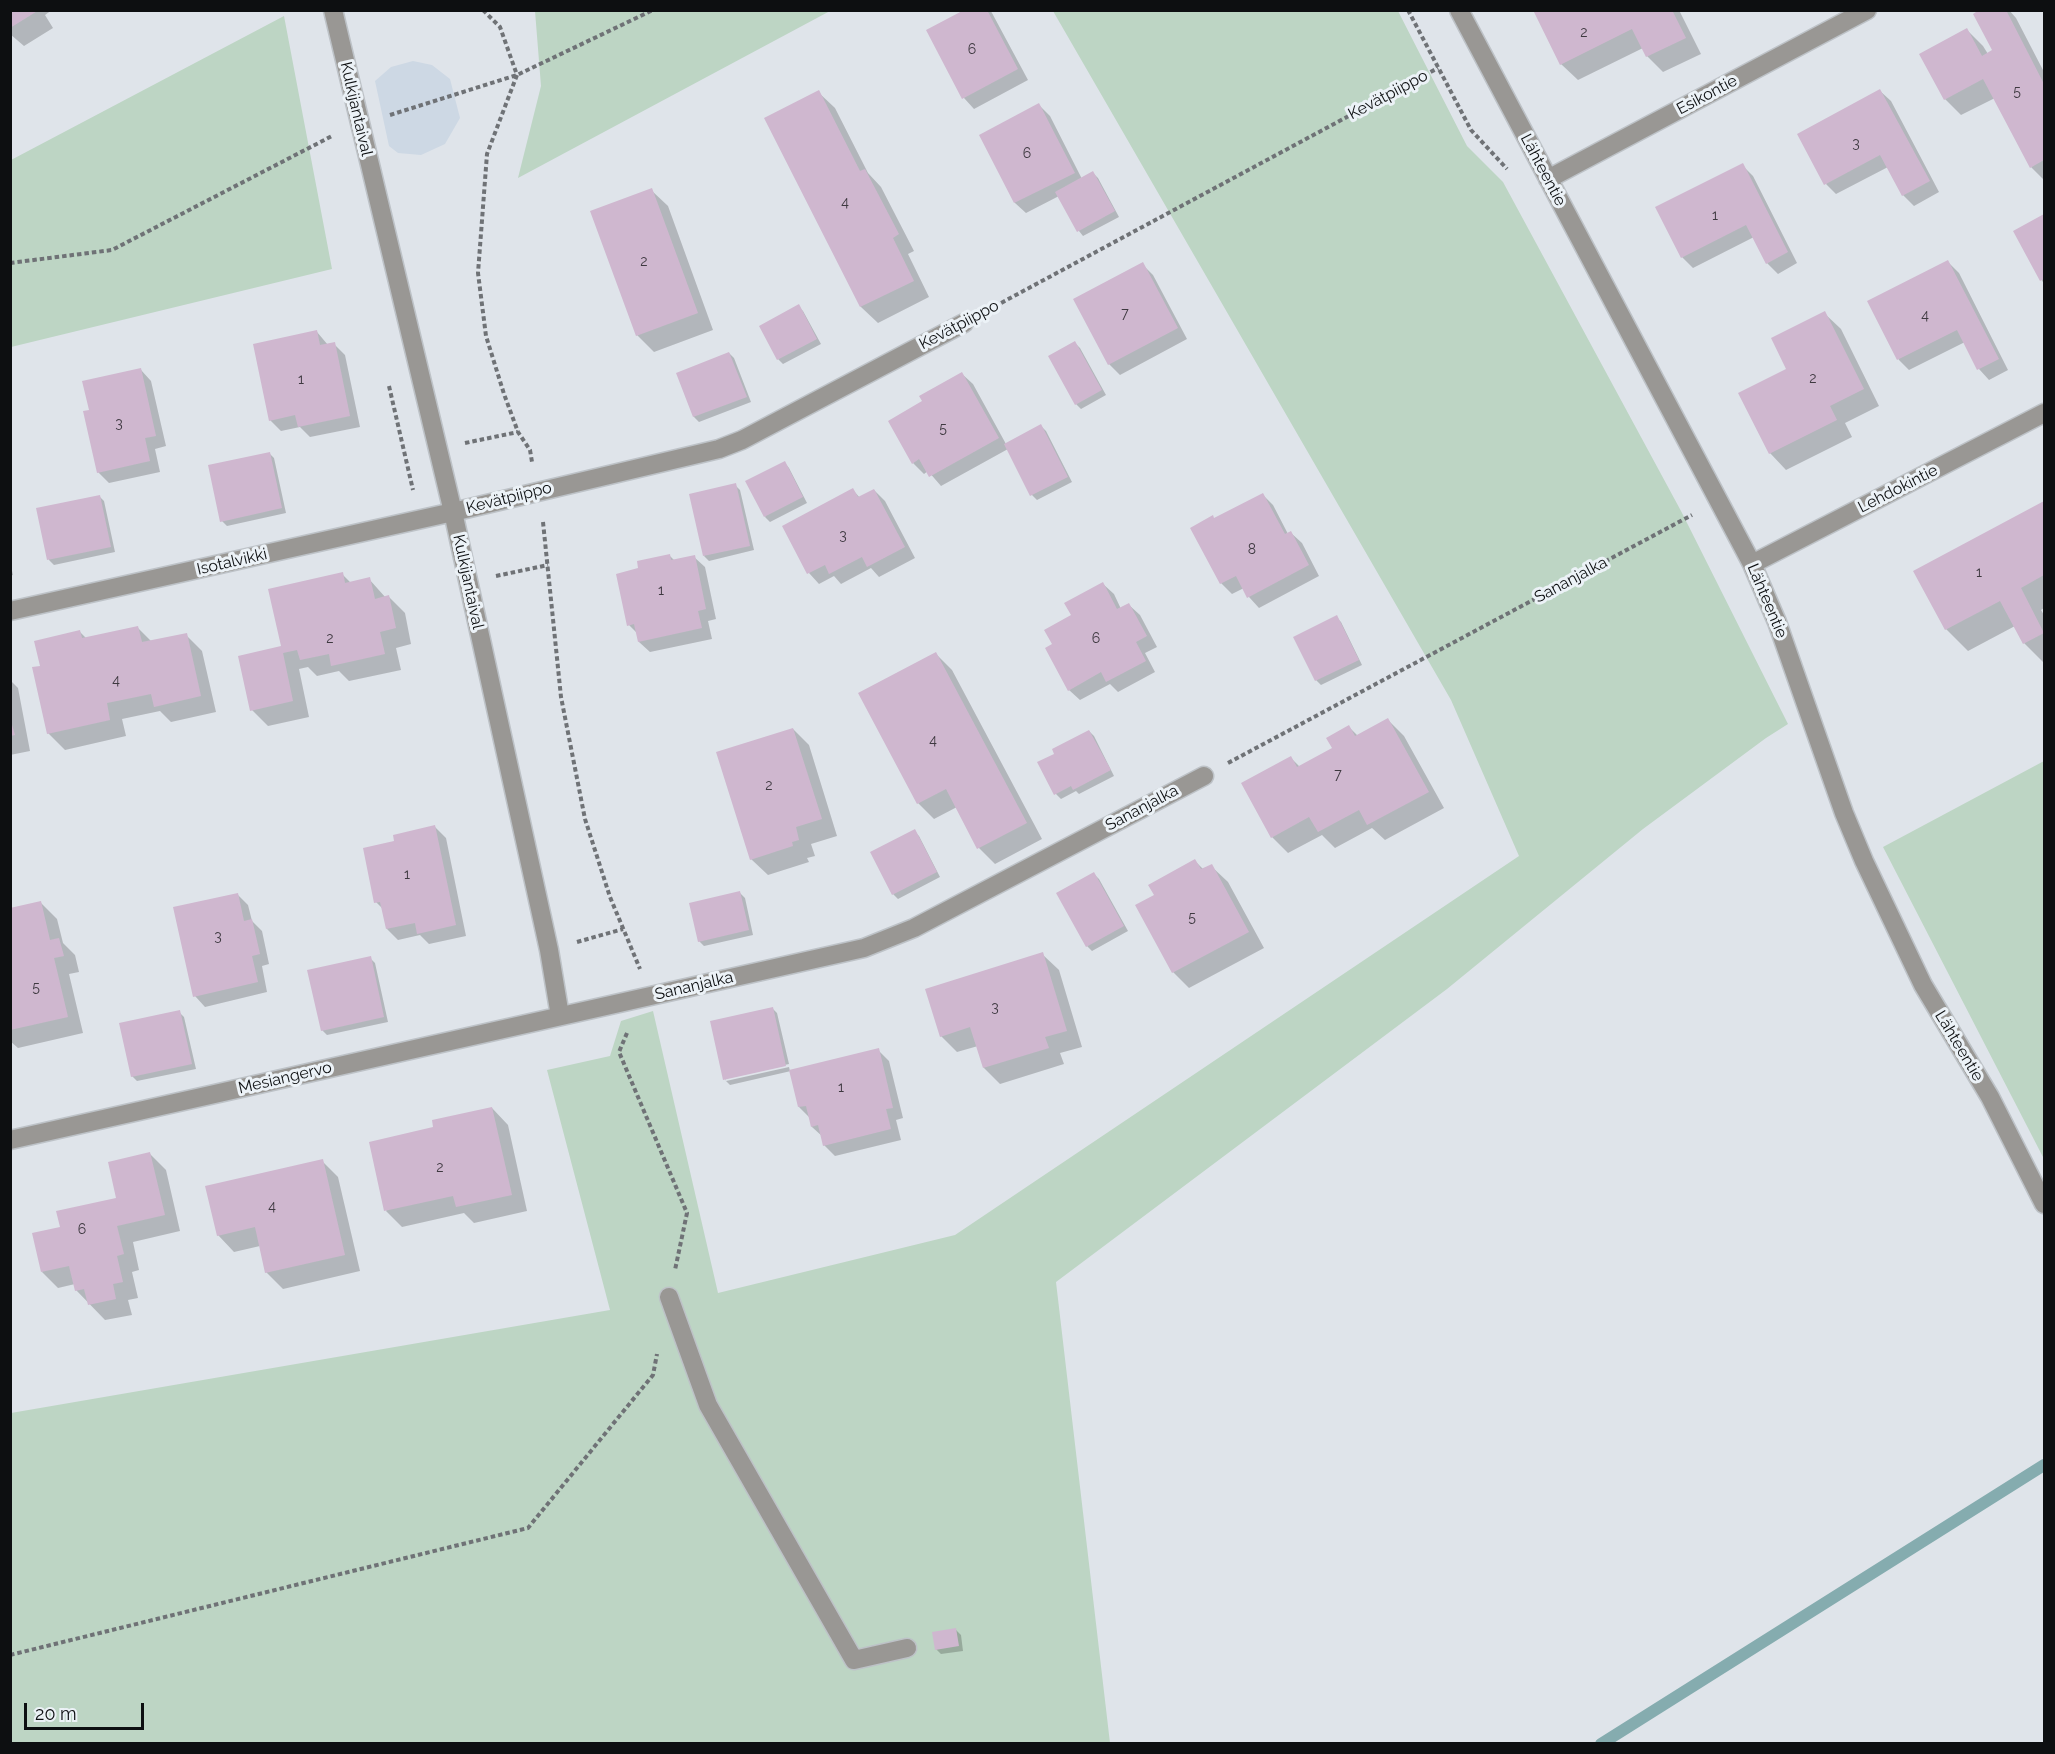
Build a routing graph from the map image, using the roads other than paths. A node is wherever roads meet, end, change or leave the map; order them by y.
1 (333, 10) edge
2 (1459, 10) edge
3 (1867, 10) edge
4 (1548, 179) junction
5 (964, 323) road end
6 (2044, 413) edge
7 (453, 512) junction
8 (1752, 564) junction
9 (10, 611) edge
10 (1204, 776) road end
11 (560, 1016) junction
12 (10, 1140) edge
13 (2044, 1204) edge
14 (669, 1297) road end
15 (907, 1648) dead end

1 - 7 street, Kulkijantaival
2 - 4 street, Lähteentie
3 - 4 street, Esikontie
4 - 8 street, Lähteentie
5 - 7 street, Kevätpiippo
6 - 8 street, Lehdokintie
7 - 9 street, Isotalvikki
7 - 11 street, Kulkijantaival
8 - 13 street, Lähteentie
10 - 11 street, Sananjalka
11 - 12 street, Mesiangervo
14 - 15 street

